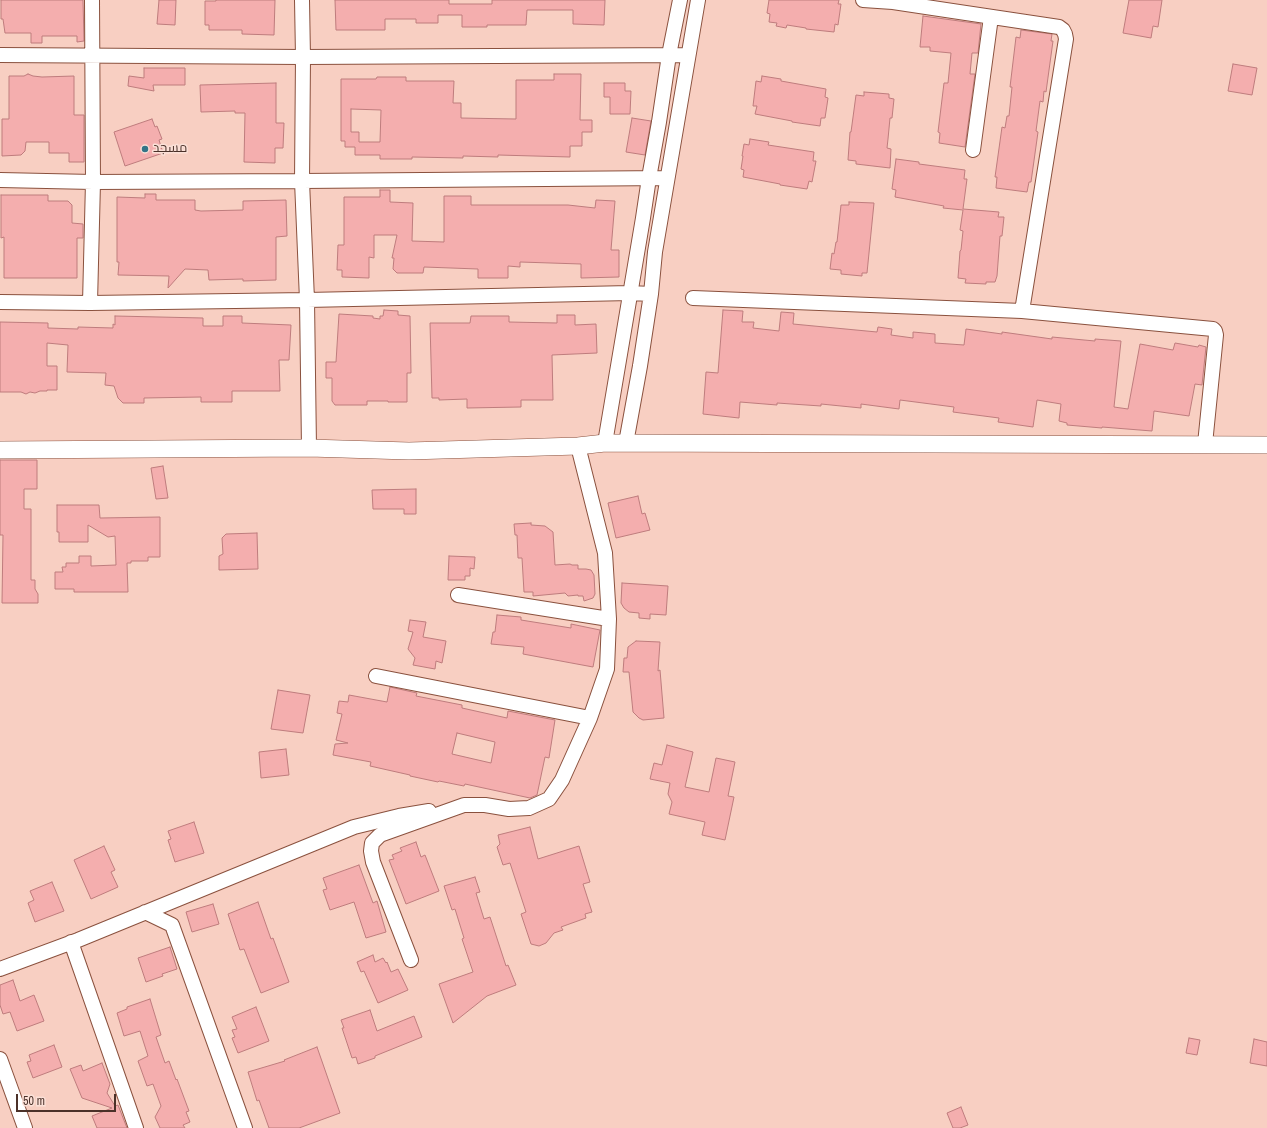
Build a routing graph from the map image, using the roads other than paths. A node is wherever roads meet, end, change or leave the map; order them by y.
1 (92, 0) edge
2 (302, 0) edge
3 (680, 0) edge
4 (698, 0) edge
5 (863, 0) edge
6 (991, 17) junction
7 (0, 55) edge
8 (93, 55) junction
9 (669, 55) junction
10 (688, 55) junction
11 (303, 57) junction
12 (973, 150) dead end
13 (649, 178) junction
14 (667, 178) junction
15 (0, 180) edge
16 (302, 181) junction
17 (93, 182) junction
18 (630, 293) junction
19 (651, 294) junction
20 (693, 298) dead end
21 (307, 300) junction
22 (0, 302) edge
23 (90, 303) junction
24 (1022, 311) junction
25 (605, 443) junction
26 (626, 443) junction
27 (1205, 444) junction
28 (1267, 445) edge
29 (578, 446) junction
30 (309, 448) junction
31 (0, 450) edge
32 (458, 595) dead end
33 (609, 619) junction
34 (376, 676) dead end
35 (590, 718) junction
36 (464, 805) junction
37 (145, 912) junction
38 (71, 942) junction
39 (411, 960) dead end
40 (0, 969) edge
41 (0, 1059) edge
42 (25, 1128) edge
43 (136, 1128) edge
44 (244, 1128) edge

1 - 8 street
2 - 11 street
3 - 9 street
4 - 10 street
5 - 6 street
6 - 12 street
6 - 24 street
7 - 8 street
8 - 11 street
8 - 17 street
9 - 10 street
9 - 11 street
9 - 13 street
10 - 14 street
11 - 16 street
13 - 14 street
13 - 16 street
13 - 18 street
14 - 19 street
15 - 17 street
16 - 17 street
16 - 21 street
17 - 23 street
18 - 19 street
18 - 21 street
18 - 25 street
19 - 26 street
20 - 24 street
21 - 23 street
21 - 30 street
22 - 23 street
24 - 27 street
25 - 26 street
25 - 29 street
26 - 27 street
27 - 28 street
29 - 30 street
29 - 33 street
30 - 31 street
32 - 33 street
33 - 35 street
34 - 35 street
35 - 36 street
36 - 37 street
36 - 39 street
37 - 38 street
37 - 44 street
38 - 40 street
38 - 43 street
41 - 42 street

